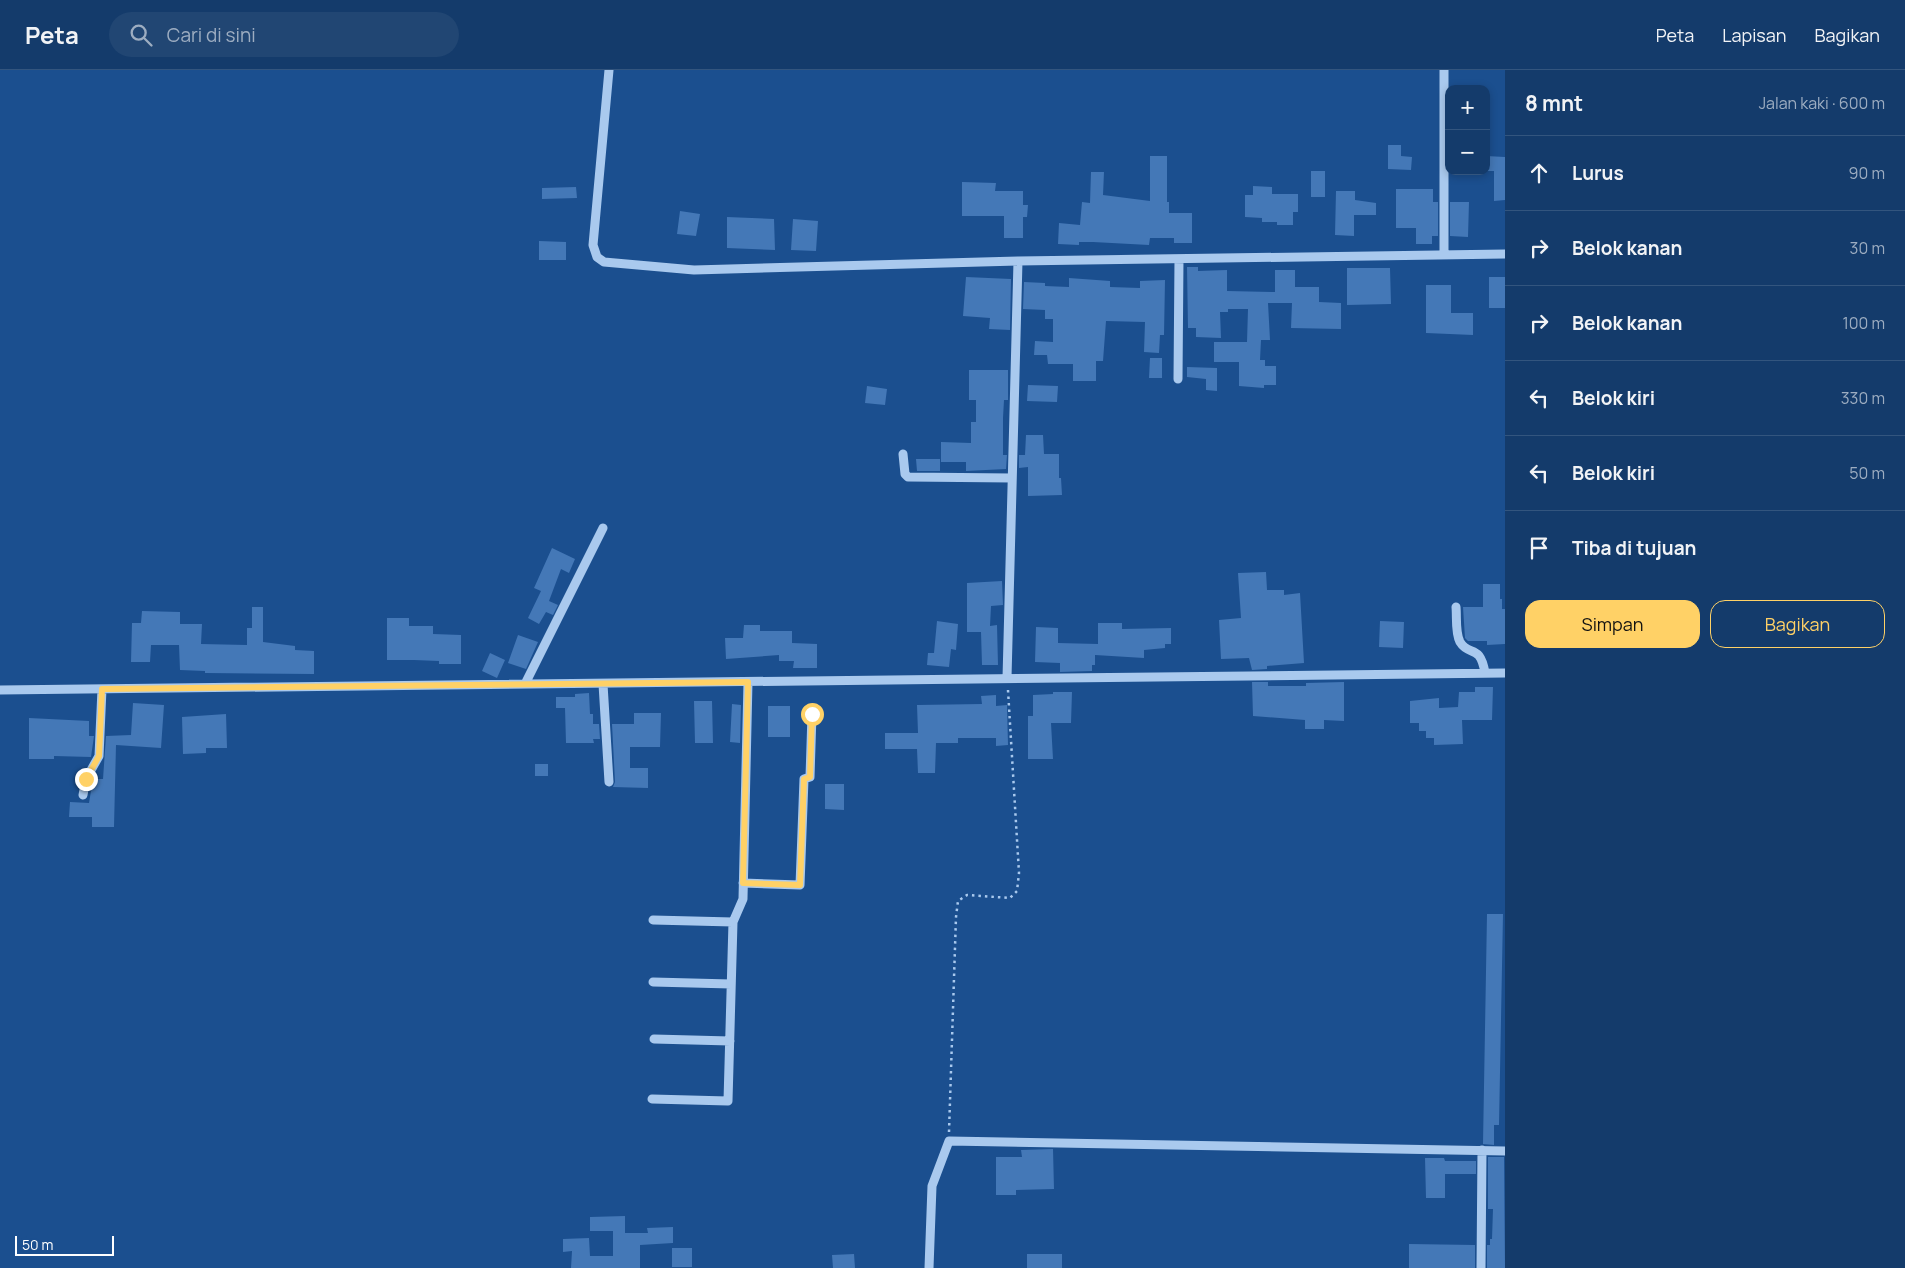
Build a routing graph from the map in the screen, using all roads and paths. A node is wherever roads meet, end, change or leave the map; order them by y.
1 (609, 70) edge
2 (1444, 70) edge
3 (1505, 254) edge
4 (1444, 255) junction
5 (1179, 259) junction
6 (1018, 261) junction
7 (1178, 379) dead end
8 (903, 454) dead end
9 (1012, 478) junction
10 (603, 528) dead end
11 (1456, 607) dead end
12 (1505, 673) edge
13 (1486, 674) junction
14 (1007, 678) junction
15 (748, 682) junction
16 (525, 684) junction
17 (603, 684) junction
18 (102, 689) junction
19 (0, 690) edge
20 (812, 714) dead end
21 (608, 782) dead end
22 (83, 795) dead end
23 (743, 883) junction
24 (653, 920) dead end
25 (733, 922) junction
26 (653, 982) dead end
27 (731, 984) junction
28 (654, 1040) dead end
29 (730, 1041) junction
30 (652, 1099) dead end
31 (949, 1141) junction
32 (1482, 1150) junction
33 (1505, 1151) edge
34 (929, 1268) edge
35 (1481, 1268) edge

1 - 6 street
2 - 4 street
3 - 4 street
4 - 5 street
5 - 6 street
5 - 7 street
6 - 9 street
8 - 9 street
9 - 14 street
10 - 16 street
11 - 13 street
12 - 13 street
13 - 14 street
14 - 15 street
14 - 31 path
15 - 17 street
15 - 23 street
16 - 17 street
16 - 18 street
17 - 21 street
18 - 19 street
18 - 22 street
20 - 23 street
23 - 25 street
24 - 25 street
25 - 27 street
26 - 27 street
27 - 29 street
28 - 29 street
29 - 30 street
31 - 32 street
31 - 34 street
32 - 33 street
32 - 35 street

